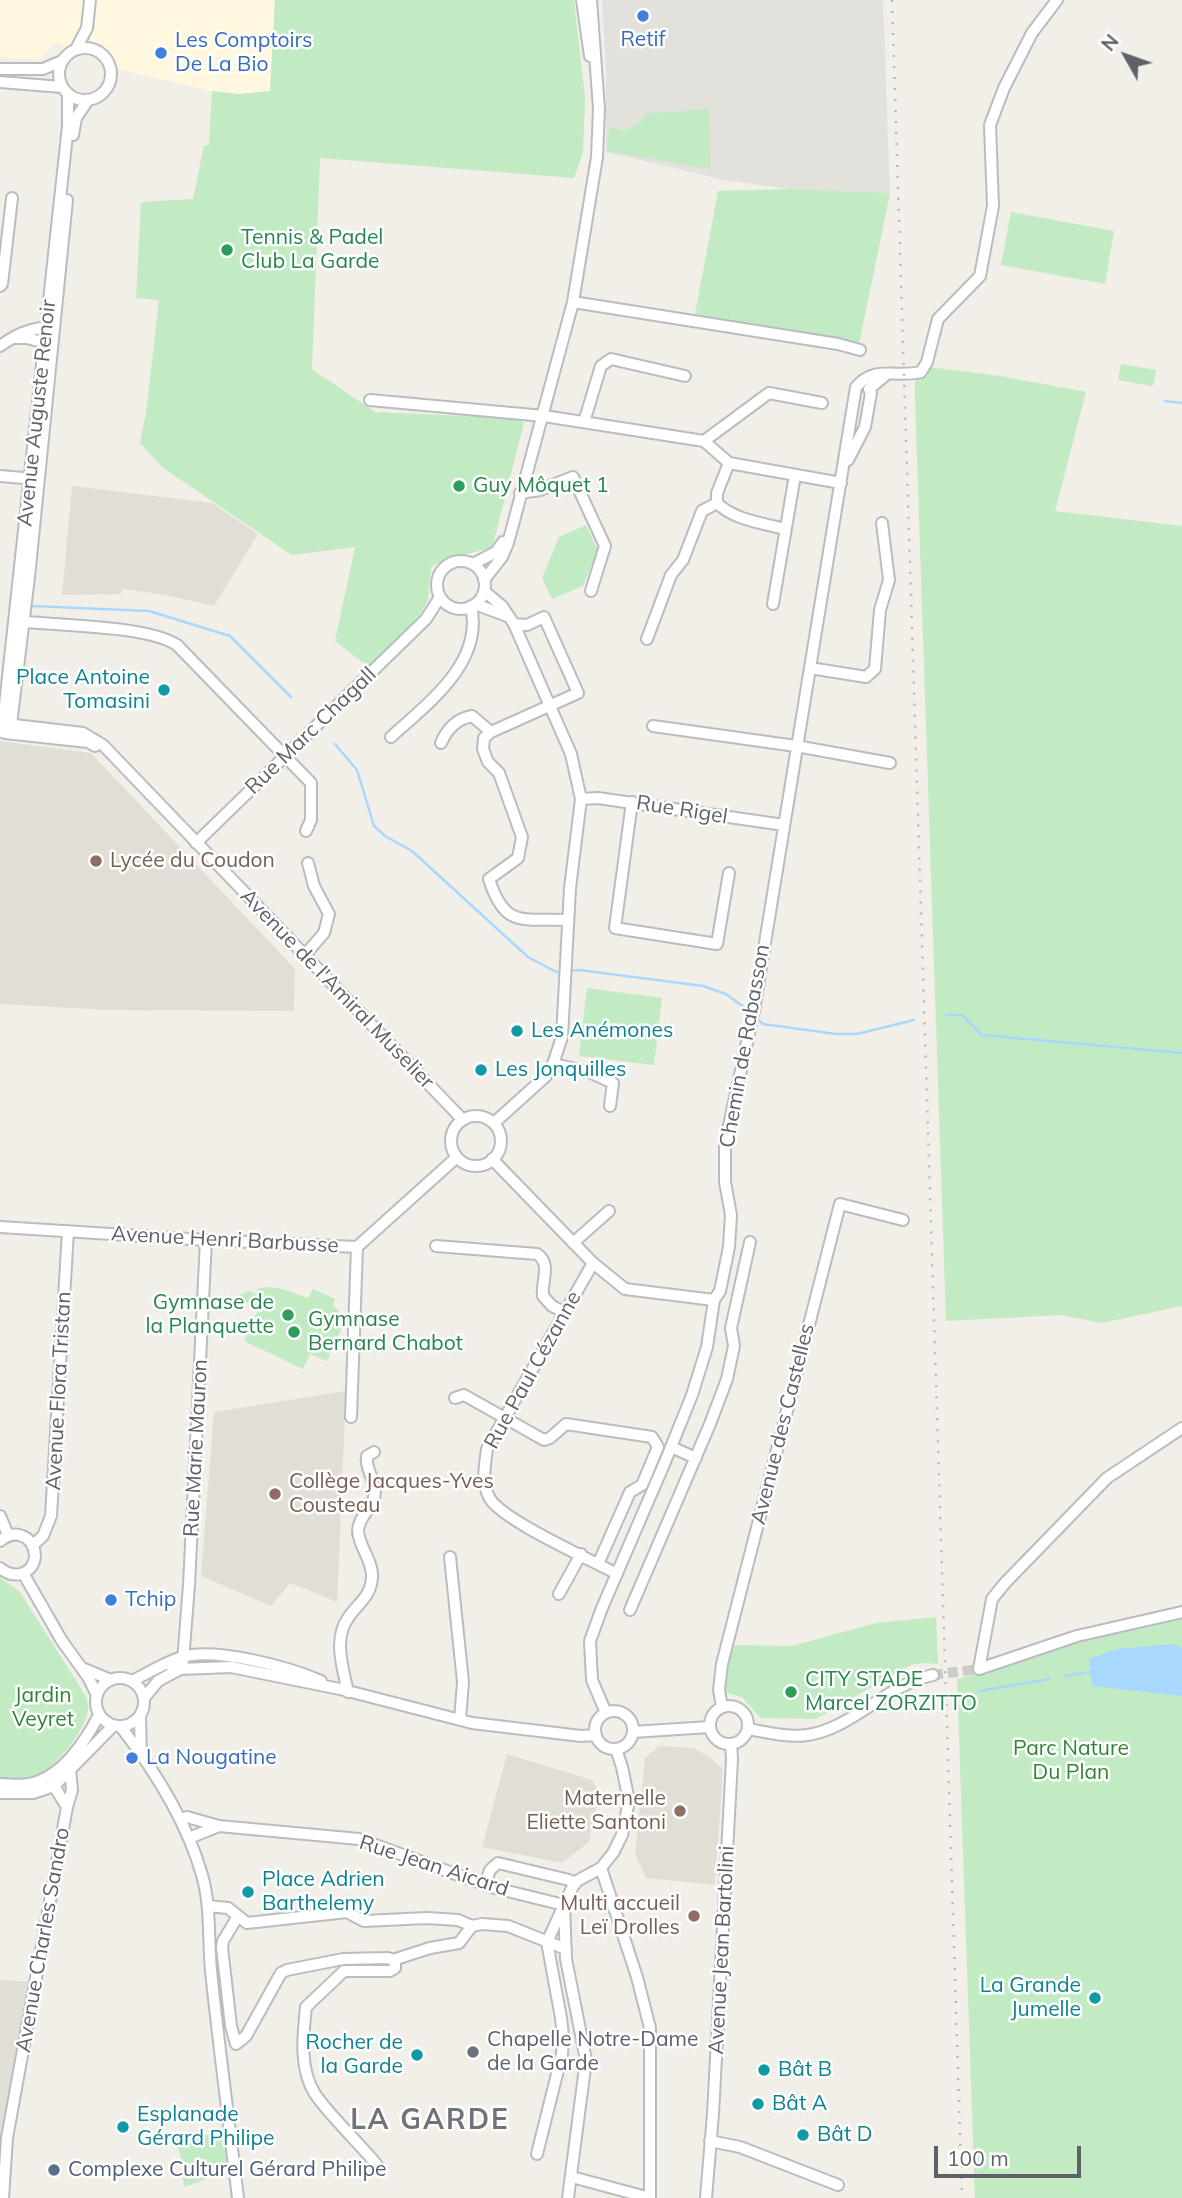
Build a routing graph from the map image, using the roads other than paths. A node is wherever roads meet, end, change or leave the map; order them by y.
1 (90, 0) edge
2 (582, 0) edge
3 (591, 0) edge
4 (1057, 0) edge
5 (87, 28) junction
6 (76, 49) junction
7 (98, 51) junction
8 (62, 61) junction
9 (0, 69) edge
10 (0, 82) edge
11 (65, 90) junction
12 (88, 100) junction
13 (599, 110) junction
14 (12, 198) dead end
15 (0, 286) edge
16 (573, 302) junction
17 (50, 327) junction
18 (5, 343) edge
19 (48, 343) junction
20 (860, 350) dead end
21 (887, 374) junction
22 (685, 376) dead end
23 (856, 387) junction
24 (869, 389) junction
25 (370, 400) dead end
26 (822, 403) dead end
27 (544, 416) junction
28 (584, 422) junction
29 (704, 441) junction
30 (729, 463) junction
31 (795, 475) junction
32 (0, 476) edge
33 (34, 479) junction
34 (841, 483) junction
35 (520, 493) junction
36 (717, 503) junction
37 (882, 523) dead end
38 (785, 529) junction
39 (509, 534) junction
40 (473, 564) junction
41 (484, 585) junction
42 (591, 591) dead end
43 (440, 597) junction
44 (773, 604) dead end
45 (473, 605) junction
46 (449, 606) junction
47 (426, 619) junction
48 (512, 620) junction
49 (19, 622) junction
50 (647, 639) dead end
51 (810, 668) junction
52 (548, 706) junction
53 (653, 726) dead end
54 (5, 728) edge
55 (491, 732) junction
56 (391, 737) dead end
57 (440, 743) dead end
58 (796, 746) junction
59 (285, 755) junction
60 (890, 763) dead end
61 (581, 799) junction
62 (632, 803) junction
63 (784, 825) junction
64 (306, 831) dead end
65 (196, 843) junction
66 (308, 863) dead end
67 (729, 873) dead end
68 (568, 920) junction
69 (304, 956) junction
70 (553, 1064) junction
71 (610, 1106) dead end
72 (463, 1120) junction
73 (494, 1123) junction
74 (457, 1157) junction
75 (492, 1159) junction
76 (609, 1211) dead end
77 (902, 1220) dead end
78 (0, 1227) edge
79 (68, 1231) junction
80 (206, 1240) junction
81 (750, 1242) dead end
82 (573, 1243) junction
83 (436, 1246) dead end
84 (356, 1247) junction
85 (593, 1264) junction
86 (714, 1300) junction
87 (564, 1312) junction
88 (455, 1398) dead end
89 (351, 1417) dead end
90 (506, 1417) junction
91 (1182, 1427) edge
92 (671, 1447) junction
93 (374, 1452) dead end
94 (696, 1458) junction
95 (0, 1516) edge
96 (4, 1538) edge
97 (33, 1545) junction
98 (581, 1555) junction
99 (450, 1557) dead end
100 (598, 1564) junction
101 (0, 1568) edge
102 (23, 1573) junction
103 (617, 1574) junction
104 (559, 1594) dead end
105 (630, 1610) dead end
106 (1182, 1612) edge
107 (184, 1656) junction
108 (82, 1668) junction
109 (931, 1676) tunnel mouth
110 (111, 1680) junction
111 (132, 1681) junction
112 (158, 1681) junction
113 (344, 1690) junction
114 (97, 1695) junction
115 (144, 1698) junction
116 (722, 1707) junction
117 (606, 1713) junction
118 (99, 1715) junction
119 (140, 1717) junction
120 (460, 1720) junction
121 (117, 1726) junction
122 (709, 1727) junction
123 (748, 1729) junction
124 (633, 1732) junction
125 (596, 1735) junction
126 (731, 1744) junction
127 (615, 1749) junction
128 (141, 1755) junction
129 (66, 1767) junction
130 (0, 1784) edge
131 (54, 1786) junction
132 (0, 1793) edge
133 (67, 1807) junction
134 (180, 1819) junction
135 (219, 1826) junction
136 (189, 1838) junction
137 (601, 1868) junction
138 (575, 1884) junction
139 (485, 1885) junction
140 (564, 1905) junction
141 (208, 1906) junction
142 (238, 1916) junction
143 (472, 1926) junction
144 (547, 1942) junction
145 (566, 1949) junction
146 (393, 1960) junction
147 (710, 2141) junction
148 (537, 2154) dead end
149 (377, 2165) dead end
150 (1, 2172) edge
151 (572, 2177) junction
152 (838, 2185) dead end
153 (3, 2198) edge
154 (238, 2198) edge
155 (568, 2198) edge
156 (650, 2198) edge
157 (706, 2198) edge

1 - 5 street
2 - 13 street
3 - 13 street
4 - 21 street
5 - 6 street
5 - 7 street
6 - 7 street
6 - 8 street
7 - 12 street
8 - 9 street
8 - 11 street
10 - 11 street
11 - 12 street
11 - 17 street, Avenue Auguste Renoir
12 - 17 street, Avenue Auguste Renoir
13 - 16 street
14 - 15 street
16 - 20 street
16 - 27 street
17 - 18 street
17 - 19 street, Avenue Auguste Renoir
18 - 19 street
19 - 33 street, Avenue Auguste Renoir
21 - 23 street
21 - 24 street
22 - 28 street
23 - 24 street
23 - 34 street, Chemin de Rabasson
24 - 34 street, Chemin de Rabasson
25 - 27 street
26 - 29 street
27 - 28 street
27 - 35 street
28 - 29 street
29 - 30 street
30 - 31 street
30 - 36 street
31 - 34 street
31 - 38 street
32 - 33 street
33 - 49 street, Avenue Auguste Renoir
34 - 51 street, Chemin de Rabasson
35 - 39 street
35 - 42 street
36 - 38 street
36 - 50 street
37 - 51 street
38 - 44 street
39 - 40 street
39 - 41 street
40 - 41 street
40 - 43 street
41 - 45 street
41 - 48 street
43 - 46 street
43 - 47 street, Rue Marc Chagall
45 - 46 street
45 - 48 street
45 - 56 street
46 - 47 street, Rue Marc Chagall
47 - 59 street, Rue Marc Chagall
48 - 52 street
48 - 52 street
49 - 54 street, Avenue Auguste Renoir
49 - 59 street
51 - 58 street, Chemin de Rabasson
52 - 55 street
52 - 61 street
53 - 58 street
54 - 65 street, Avenue de l'Amiral Muselier
55 - 57 street
55 - 68 street
58 - 60 street
58 - 63 street, Chemin de Rabasson
59 - 64 street
59 - 65 street, Rue Marc Chagall
61 - 62 street, Rue Rigel
61 - 68 street
62 - 63 street, Rue Rigel
62 - 67 street
63 - 86 street, Chemin de Rabasson
65 - 69 street, Avenue de l'Amiral Muselier
66 - 69 street
68 - 70 street
69 - 72 street, Avenue de l'Amiral Muselier
70 - 71 street
70 - 73 street
72 - 73 street
72 - 74 street
73 - 75 street
74 - 75 street
74 - 84 street, Avenue Henri Barbusse
75 - 82 street
76 - 82 street
77 - 116 street, Avenue des Castelles
78 - 79 street, Avenue Henri Barbusse
79 - 80 street, Avenue Henri Barbusse
79 - 97 street, Avenue Flora Tristan
80 - 84 street, Avenue Henri Barbusse
80 - 107 street, Rue Marie Mauron
81 - 94 street
82 - 85 street
83 - 87 street
84 - 89 street
85 - 86 street
85 - 87 street, Rue Paul Cézanne
86 - 92 street, Chemin de Rabasson
87 - 90 street, Rue Paul Cézanne
88 - 90 street
90 - 98 street, Rue Paul Cézanne
90 - 100 street
91 - 106 street
92 - 94 street
92 - 103 street, Chemin de Rabasson
93 - 113 street
94 - 105 street
95 - 96 street
96 - 97 street
97 - 102 street, Avenue Flora Tristan
98 - 100 street, Rue Paul Cézanne
98 - 104 street
99 - 120 street
100 - 103 street, Rue Paul Cézanne
101 - 102 street
102 - 108 street
103 - 117 street, Chemin de Rabasson
107 - 111 street
107 - 112 street
107 - 113 street
108 - 110 street
108 - 114 street
109 - 123 street
110 - 111 street
110 - 114 street
111 - 115 street
112 - 113 street
112 - 115 street
113 - 120 street
114 - 118 street
115 - 119 street
116 - 122 street
116 - 123 street
117 - 124 street
117 - 125 street
118 - 121 street
118 - 129 street
119 - 121 street
119 - 128 street
120 - 125 street
121 - 128 street
121 - 129 street
122 - 124 street
122 - 126 street
123 - 126 street
124 - 127 street
125 - 127 street
126 - 147 street, Avenue Jean Bartolini
127 - 137 street
128 - 134 street
129 - 130 street
129 - 131 street
129 - 133 street, Avenue Charles Sandro
131 - 132 street
131 - 133 street
133 - 150 street, Avenue Charles Sandro
134 - 135 street, Rue Jean Aicard
134 - 136 street
135 - 136 street, Rue Jean Aicard
135 - 139 street, Rue Jean Aicard
136 - 141 street
137 - 138 street
137 - 156 street
138 - 139 street
138 - 140 street
139 - 140 street, Rue Jean Aicard
140 - 144 street
140 - 145 street
141 - 142 street
141 - 154 street
142 - 143 street
142 - 146 street
143 - 144 street
143 - 146 street
144 - 145 street
144 - 148 street
145 - 151 street
146 - 149 street
147 - 152 street
147 - 157 street, Avenue Jean Bartolini
150 - 153 street, Avenue Charles Sandro
151 - 155 street
151 - 156 street

